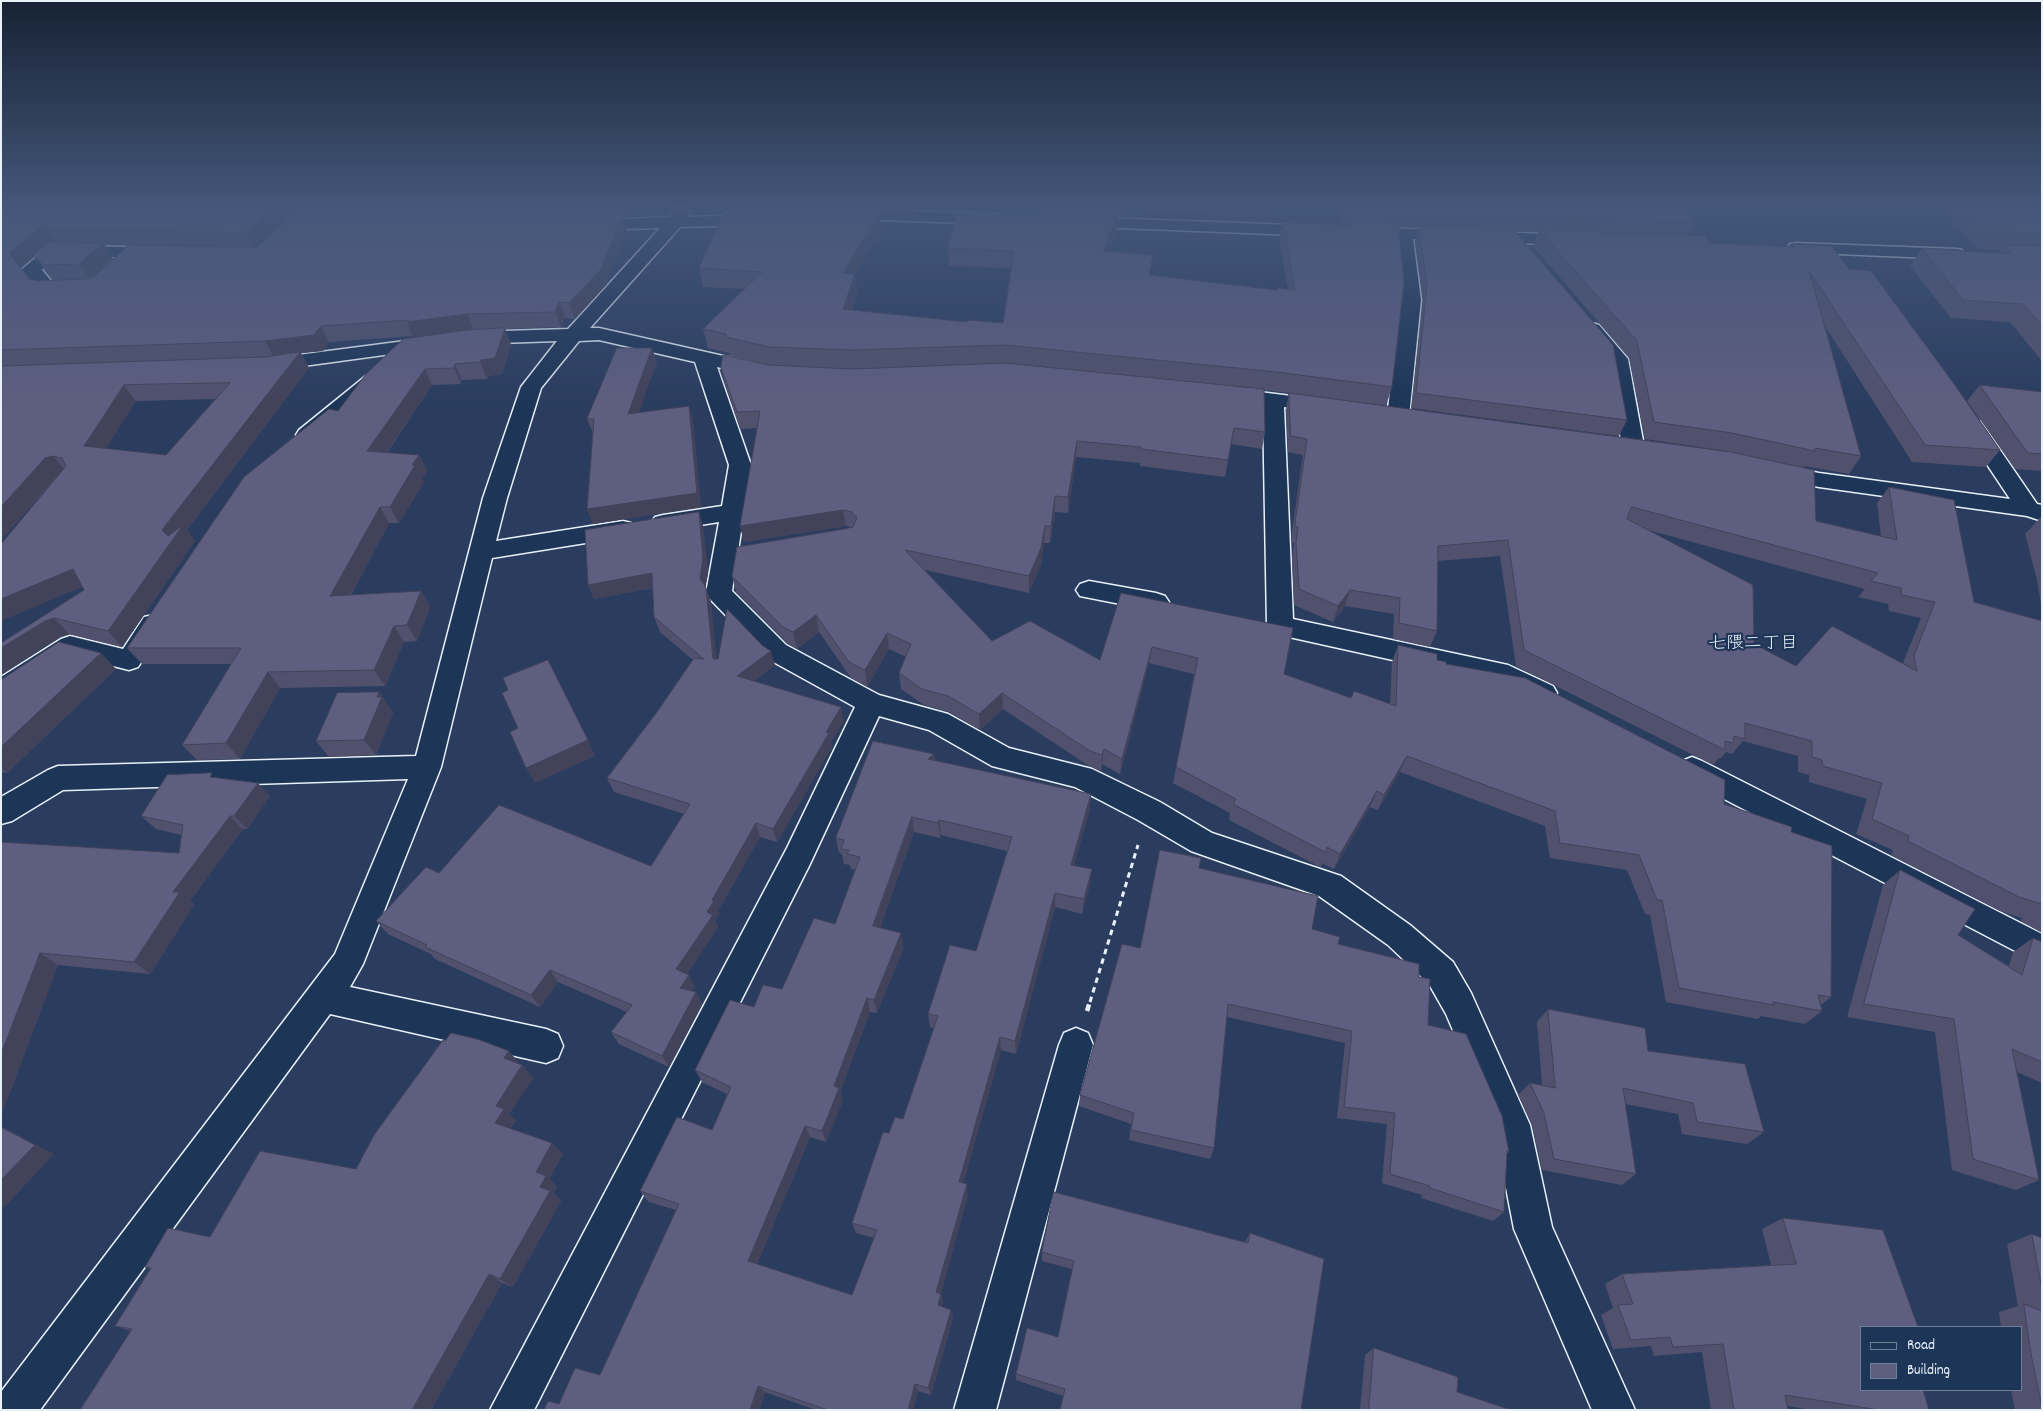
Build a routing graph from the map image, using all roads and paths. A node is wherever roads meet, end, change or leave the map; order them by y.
1 (34, 273) edge
2 (628, 273) edge
3 (1407, 273) edge
4 (86, 288) edge
5 (1579, 314) edge
6 (573, 335) junction
7 (403, 348) junction
8 (704, 358) junction
9 (245, 366) edge
10 (781, 374) edge
11 (1204, 392) edge
12 (1273, 399) junction
13 (1340, 409) edge
14 (1962, 412) edge
15 (1398, 417) edge
16 (1633, 446) edge
17 (289, 450) edge
18 (1760, 468) edge
19 (2035, 511) edge
20 (732, 512) junction
21 (482, 551) junction
22 (1089, 590) dead end
23 (168, 602) edge
24 (1175, 606) edge
25 (1, 691) edge
26 (871, 703) junction
27 (1569, 706) edge
28 (1665, 756) edge
29 (428, 767) junction
30 (1149, 811) junction
31 (1, 812) edge
32 (2042, 950) edge
33 (323, 997) junction
34 (1076, 1045) joint
35 (546, 1046) dead end
36 (14, 1410) edge
37 (511, 1410) edge
38 (975, 1410) edge
39 (1614, 1410) edge

1 - 4 street
2 - 6 street
3 - 15 street
5 - 16 street
6 - 7 street
6 - 8 street
6 - 21 street
7 - 9 street
7 - 17 street
8 - 10 street
8 - 20 street
11 - 12 street
12 - 13 street
12 - 27 street
14 - 19 street
18 - 19 street
20 - 21 street
20 - 26 street
21 - 29 street
22 - 24 street
23 - 25 street
26 - 30 street
26 - 37 street
28 - 32 street
29 - 31 street
29 - 33 street
30 - 34 path
30 - 39 street
33 - 35 street
33 - 36 street
34 - 38 street

